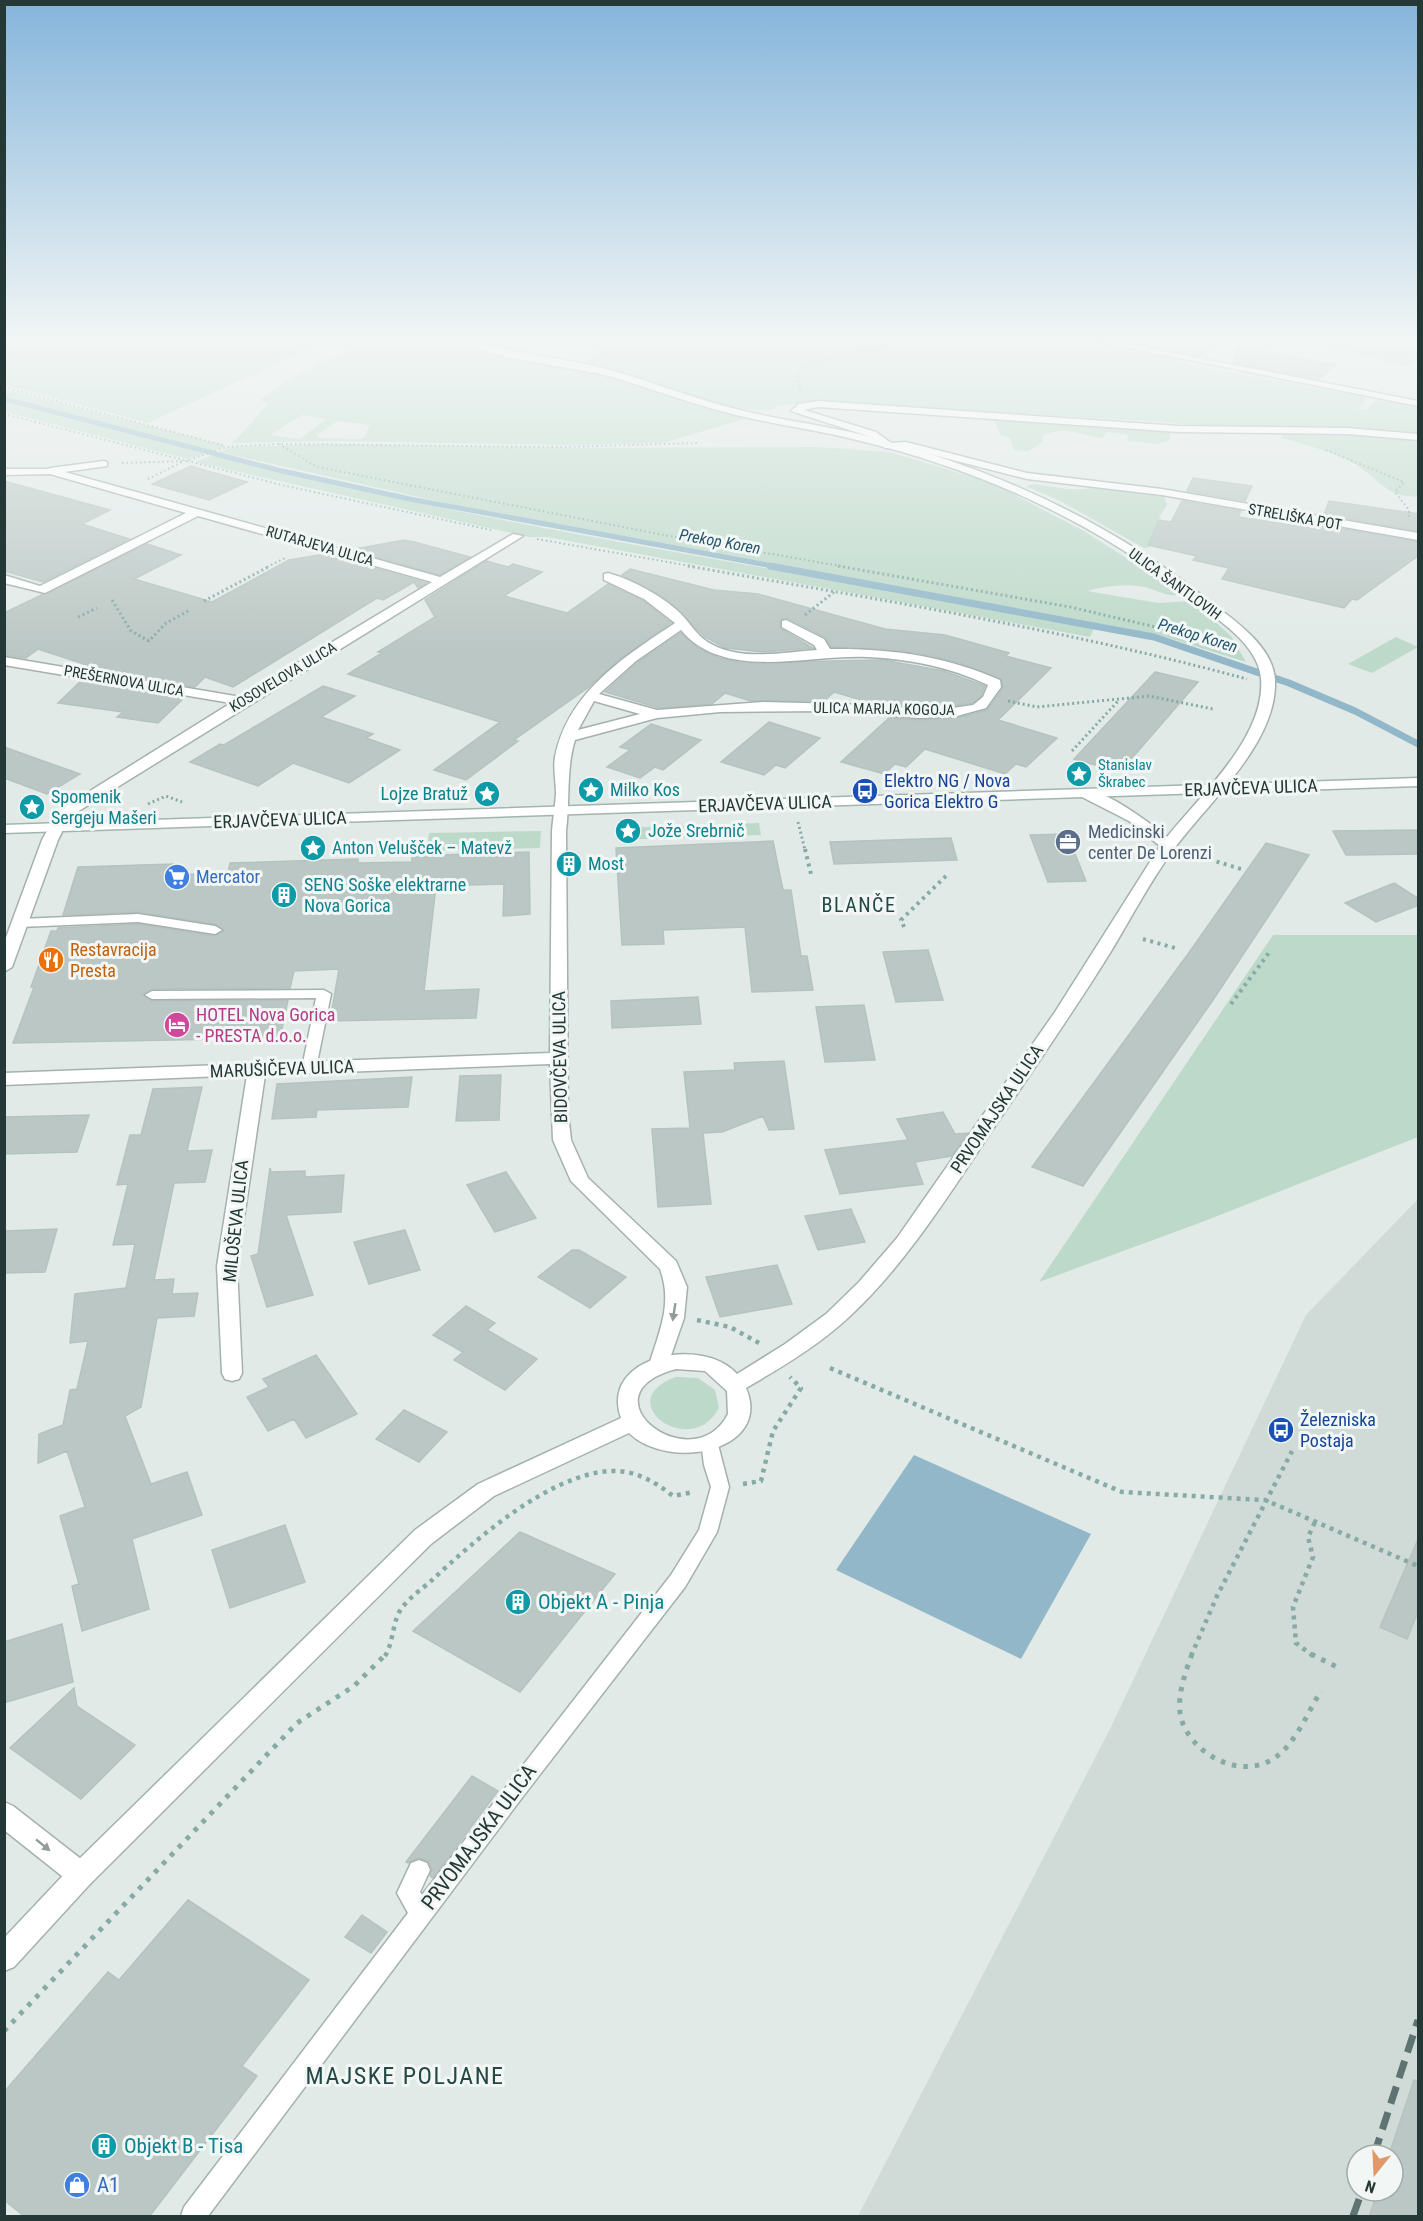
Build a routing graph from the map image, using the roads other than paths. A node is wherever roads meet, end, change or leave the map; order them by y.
1 (889, 446) joint
2 (895, 446) edge
3 (909, 446) edge
4 (104, 464) road end
5 (50, 471) junction
6 (4, 472) edge
7 (199, 512) junction
8 (518, 536) road end
9 (1414, 536) edge
10 (608, 577) dead end
11 (4, 579) edge
12 (441, 581) junction
13 (681, 624) junction
14 (788, 625) road end
15 (826, 653) junction
16 (4, 661) edge
17 (591, 696) junction
18 (243, 701) junction
19 (658, 714) junction
20 (569, 737) junction
21 (1419, 782) edge
22 (1213, 790) junction
23 (1087, 794) junction
24 (562, 811) junction
25 (57, 827) junction
26 (4, 829) edge
27 (1168, 845) junction
28 (20, 923) junction
29 (215, 930) dead end
30 (4, 967) edge
31 (152, 995) dead end
32 (560, 1058) junction
33 (309, 1068) junction
34 (257, 1070) junction
35 (4, 1079) edge
36 (659, 1365) junction
37 (232, 1373) dead end
38 (735, 1385) junction
39 (632, 1422) junction
40 (710, 1442) junction
41 (4, 1814) edge
42 (419, 1870) dead end
43 (81, 1875) junction
44 (421, 1914) junction
45 (4, 1958) edge
46 (194, 2217) edge

1 - 2 street, STRELIŠKA POT
1 - 22 street, ULICA ŠANTLOVIH
3 - 9 street, STRELIŠKA POT
4 - 5 lane
5 - 6 street, RUTARJEVA ULICA
5 - 7 street, RUTARJEVA ULICA
7 - 11 street
7 - 12 street, RUTARJEVA ULICA
8 - 12 street, KOSOVELOVA ULICA
10 - 13 street
12 - 18 street, KOSOVELOVA ULICA
13 - 15 street
13 - 17 street
14 - 15 street
15 - 19 street, ULICA MARIJA KOGOJA
16 - 18 street, PREŠERNOVA ULICA
17 - 19 street, ULICA MARIJA KOGOJA
17 - 20 street
18 - 25 street, KOSOVELOVA ULICA
19 - 20 street, ULICA MARIJA KOGOJA
20 - 24 street
21 - 22 street, ERJAVČEVA ULICA
22 - 23 street, ERJAVČEVA ULICA
22 - 27 street, PRVOMAJSKA ULICA
23 - 24 street, ERJAVČEVA ULICA
23 - 27 street
24 - 25 street, ERJAVČEVA ULICA
24 - 32 street, BIDOVČEVA ULICA
25 - 26 street, ERJAVČEVA ULICA
25 - 28 street
27 - 38 street, PRVOMAJSKA ULICA
28 - 29 lane
28 - 30 street
31 - 33 lane
32 - 33 street, MARUŠIČEVA ULICA
32 -> 36 street, BIDOVČEVA ULICA
33 - 34 street, MARUŠIČEVA ULICA
34 - 35 street, MARUŠIČEVA ULICA
34 - 37 street, MILOŠEVA ULICA
36 - 38 street
36 - 39 street
38 - 40 street
39 - 40 street
39 - 43 street
40 - 44 lane, PRVOMAJSKA ULICA
41 -> 43 street
42 - 44 lane
43 - 45 street
44 - 46 lane, PRVOMAJSKA ULICA

